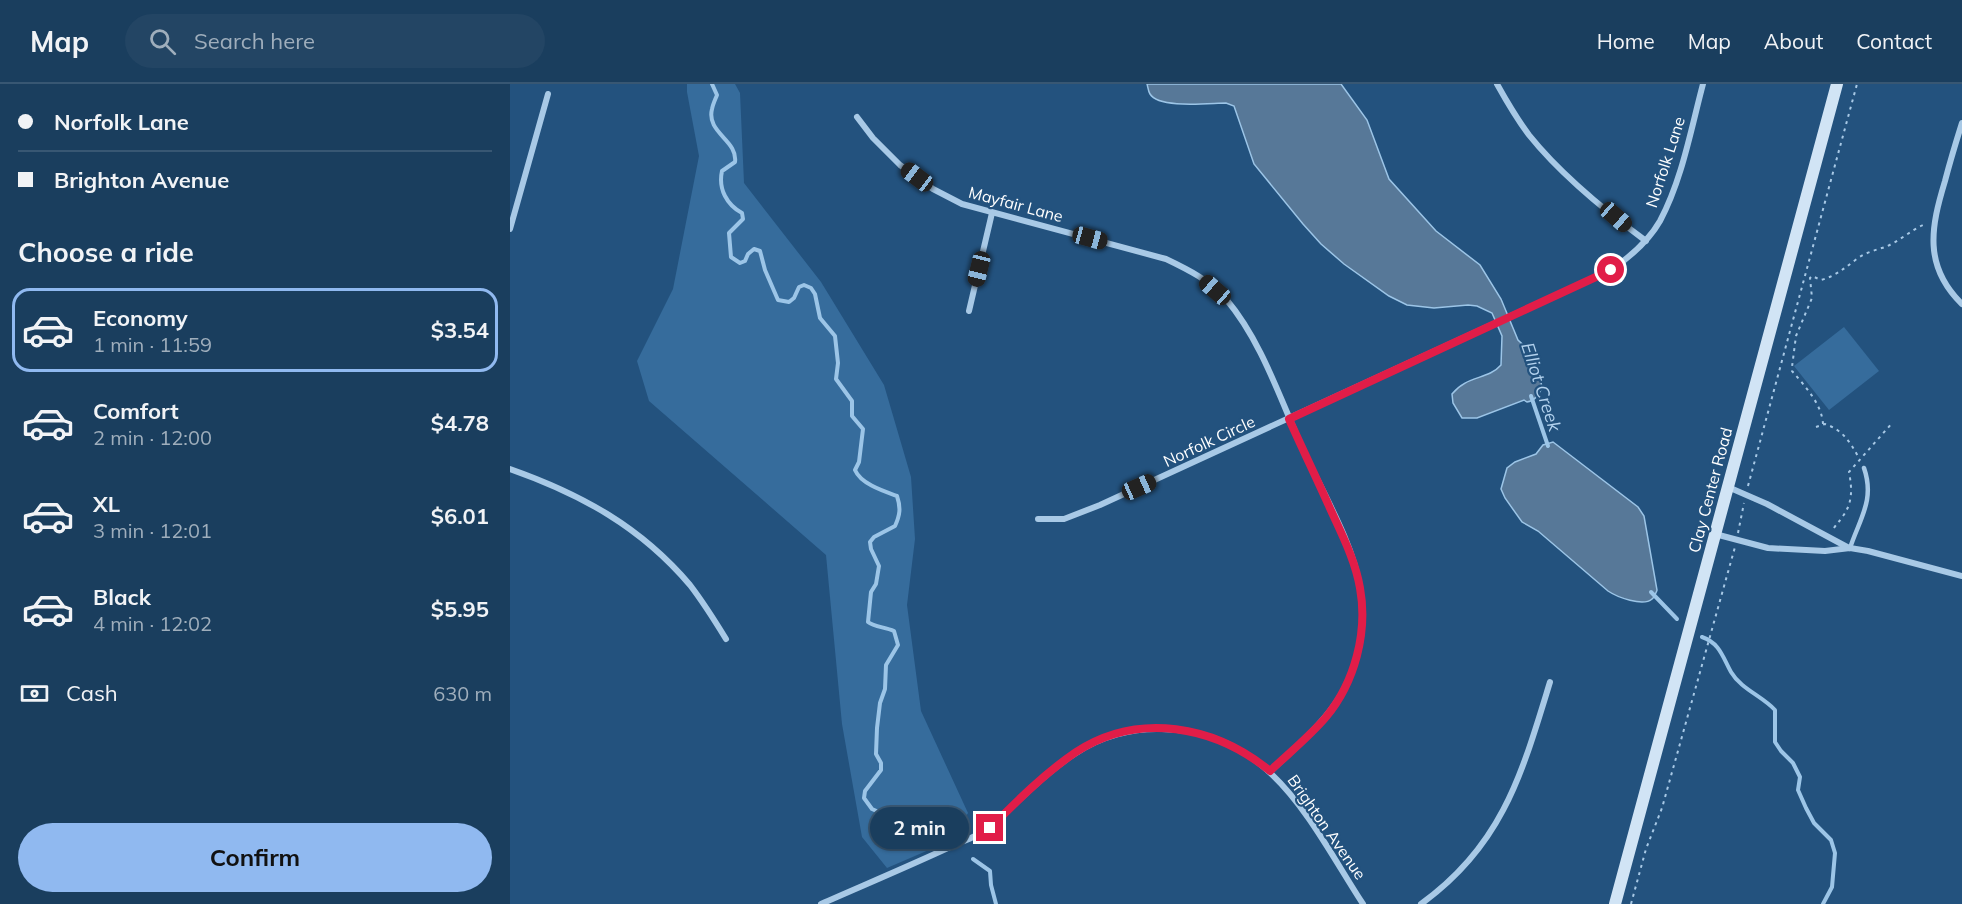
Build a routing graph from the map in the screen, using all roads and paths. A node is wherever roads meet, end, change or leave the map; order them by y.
1 (1497, 84) edge
2 (1704, 84) edge
3 (1837, 84) edge
4 (1857, 84) edge
5 (548, 94) dead end
6 (857, 117) dead end
7 (1962, 123) edge
8 (992, 213) junction
9 (1923, 225) dead end
10 (510, 229) edge
11 (1646, 241) junction
12 (1962, 304) edge
13 (969, 311) dead end
14 (1289, 419) junction
15 (1823, 424) junction
16 (1816, 427) dead end
17 (1864, 468) joint
18 (510, 469) edge
19 (1728, 488) junction
20 (1746, 494) junction
21 (1038, 519) dead end
22 (1715, 534) junction
23 (1737, 540) junction
24 (1850, 548) junction
25 (1962, 576) edge
26 (726, 639) dead end
27 (1551, 682) dead end
28 (1270, 771) junction
29 (821, 904) edge
30 (1363, 904) edge
31 (1421, 904) edge
32 (1615, 904) edge
33 (1631, 904) edge

1 - 11 street
2 - 11 street, Norfolk Lane
3 - 19 street, Clay Center Road
4 - 20 path
5 - 10 street
6 - 8 street, Mayfair Lane
7 - 12 street
8 - 13 street
8 - 14 street, Mayfair Lane
9 - 15 path
11 - 14 street, Norfolk Lane
14 - 21 street, Norfolk Circle
14 - 28 street, Mayfair Lane
15 - 16 path
15 - 17 path
17 - 24 lane
18 - 26 street
19 - 20 street
19 - 22 street, Clay Center Road
20 - 23 path
20 - 24 street
22 - 23 street
22 - 32 street, Clay Center Road
23 - 24 street
23 - 33 path
24 - 25 street
27 - 31 street
28 - 29 street, Brighton Avenue
28 - 30 street, Brighton Avenue

